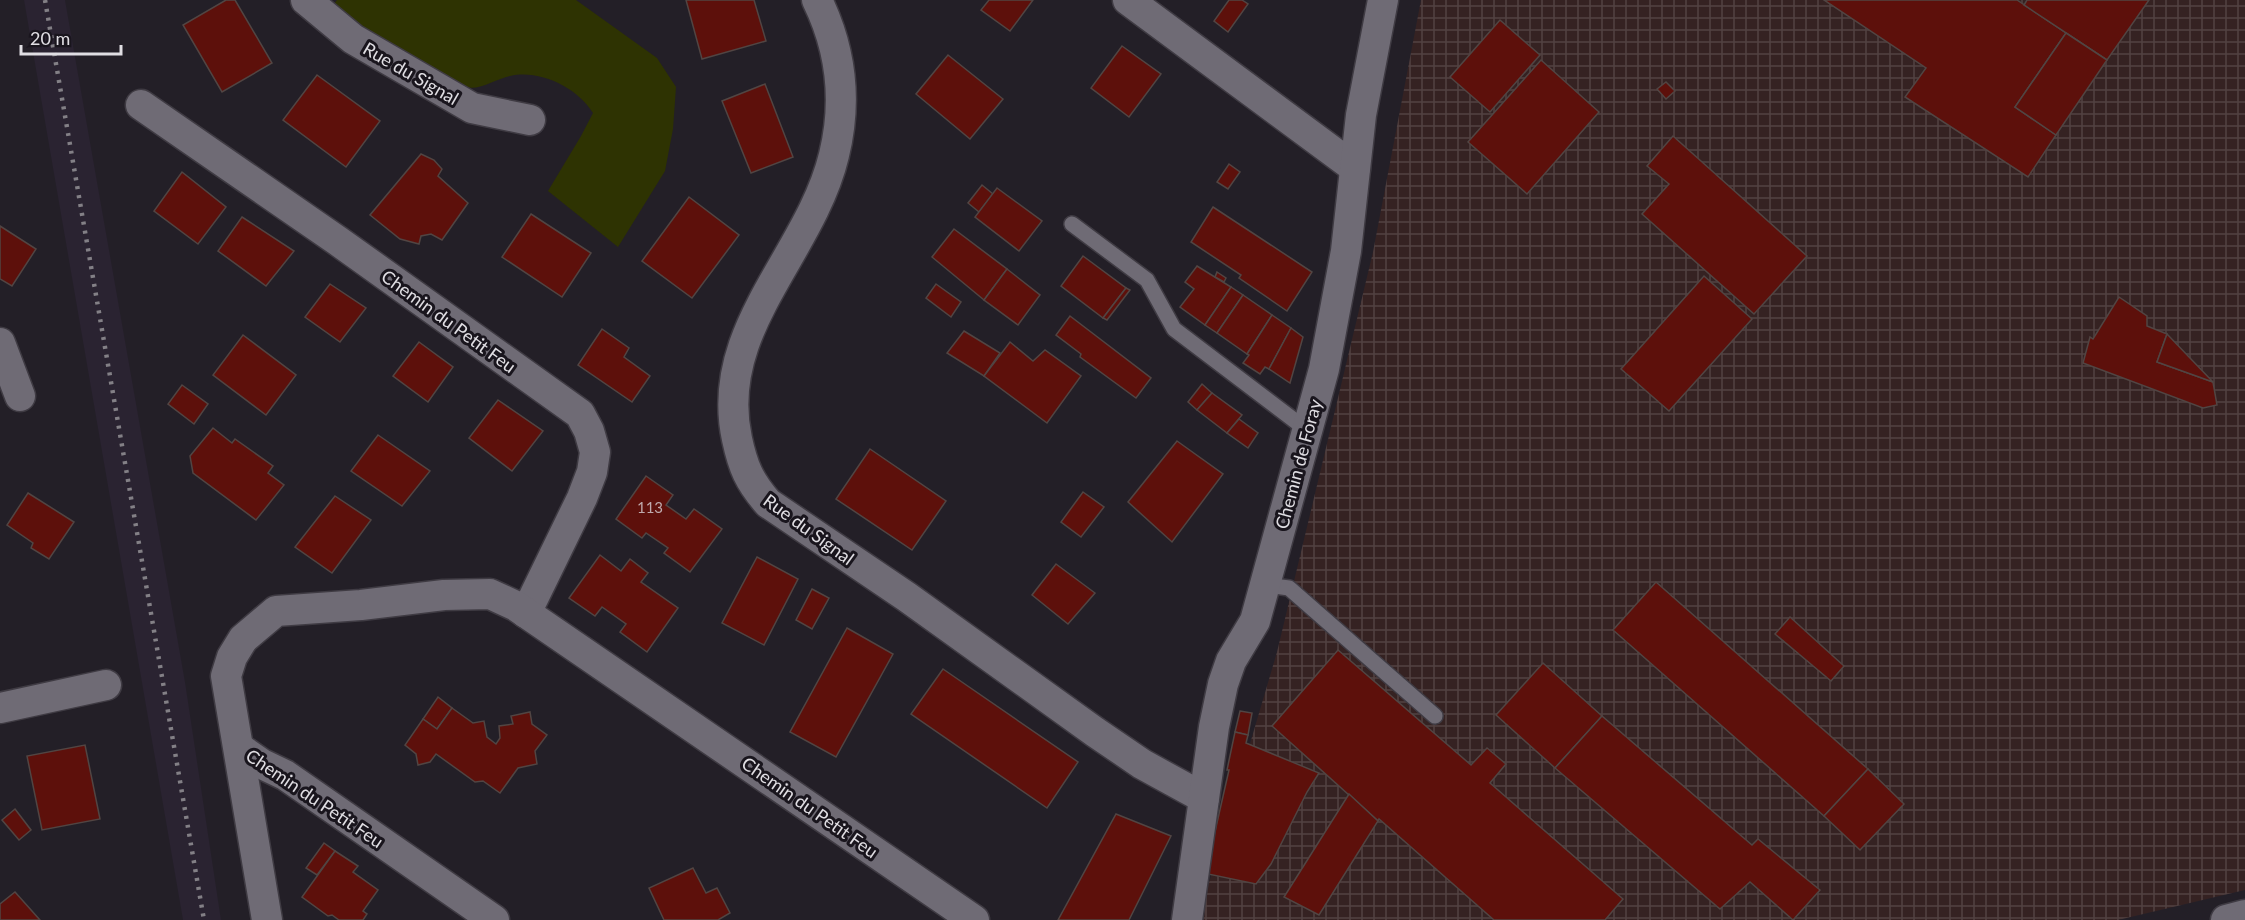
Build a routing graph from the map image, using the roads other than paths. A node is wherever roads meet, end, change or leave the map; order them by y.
1 (306, 0) edge
2 (817, 0) edge
3 (1128, 0) edge
4 (1383, 0) edge
5 (141, 105) dead end
6 (530, 120) dead end
7 (1355, 168) junction
8 (1072, 224) dead end
9 (0, 342) edge
10 (20, 396) dead end
11 (1307, 430) junction
12 (1266, 585) junction
13 (526, 613) junction
14 (106, 685) dead end
15 (0, 708) edge
16 (1435, 716) dead end
17 (239, 748) junction
18 (1204, 798) junction
19 (2245, 915) edge
20 (267, 920) edge
21 (494, 920) edge
22 (974, 920) edge
23 (1187, 920) edge
24 (2226, 920) edge

1 - 6 street, Rue du Signal
2 - 18 street, Rue du Signal
3 - 7 street
4 - 7 street, Chemin de Foray
5 - 13 street, Chemin du Petit Feu
7 - 11 street, Chemin de Foray
8 - 11 lane
9 - 10 street
11 - 12 street, Chemin de Foray
12 - 16 lane
12 - 18 street, Chemin de Foray
13 - 17 street, Chemin du Petit Feu
13 - 22 street, Chemin du Petit Feu
14 - 15 street
17 - 20 street
17 - 21 street, Chemin du Petit Feu
18 - 23 street, Chemin de Foray
19 - 24 street

